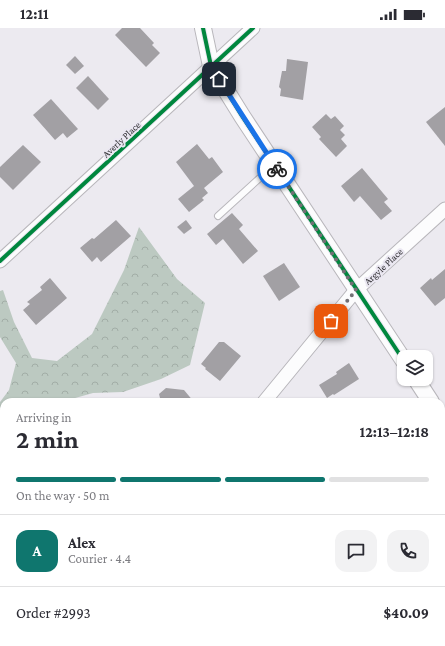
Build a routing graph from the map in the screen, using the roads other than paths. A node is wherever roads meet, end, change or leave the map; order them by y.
1 (203, 28) edge
2 (253, 28) edge
3 (211, 66) junction
4 (274, 165) junction
5 (445, 209) edge
6 (218, 216) dead end
7 (0, 261) edge
8 (356, 290) junction
9 (397, 351) edge
10 (421, 386) edge
11 (267, 398) edge
12 (428, 398) edge

1 - 3 street
2 - 3 street, Averly Place
3 - 4 street
3 - 7 street, Averly Place
4 - 6 lane
4 - 8 street
5 - 8 street, Argyle Place
8 - 9 street
8 - 11 street, Argyle Place
10 - 12 street

